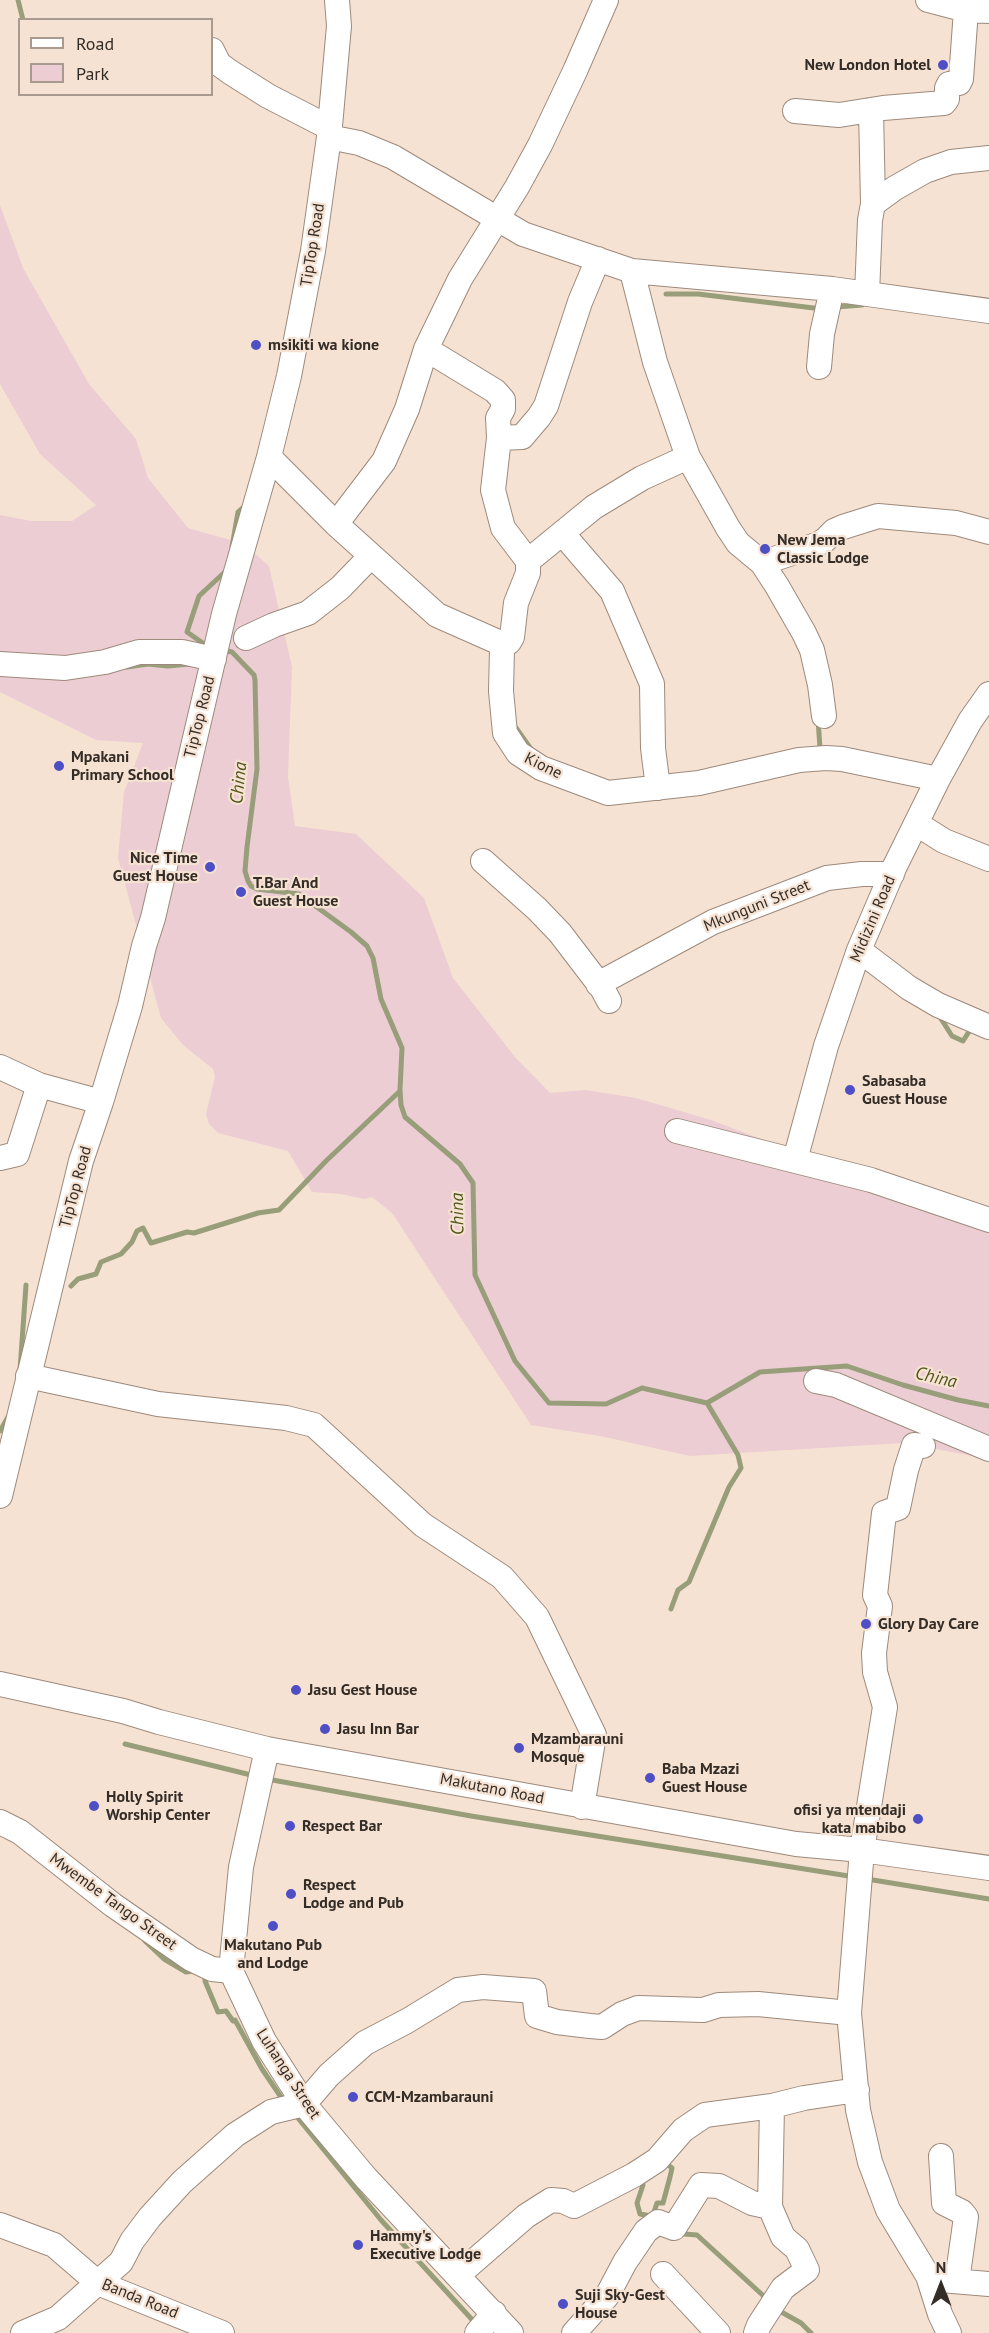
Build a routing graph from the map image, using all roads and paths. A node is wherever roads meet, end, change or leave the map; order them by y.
1 (337, 0) edge
2 (606, 0) edge
3 (928, 0) edge
4 (977, 10) edge
5 (213, 52) edge
6 (871, 110) junction
7 (795, 111) dead end
8 (330, 133) junction
9 (989, 158) edge
10 (873, 204) junction
11 (497, 219) junction
12 (598, 259) junction
13 (632, 271) junction
14 (832, 289) junction
15 (867, 294) junction
16 (989, 312) edge
17 (426, 349) junction
18 (819, 367) dead end
19 (499, 438) junction
20 (269, 457) junction
21 (688, 457) junction
22 (336, 524) junction
23 (989, 532) edge
24 (562, 533) junction
25 (371, 556) junction
26 (528, 561) junction
27 (762, 564) junction
28 (246, 638) dead end
29 (501, 646) junction
30 (214, 660) junction
31 (0, 664) edge
32 (989, 694) edge
33 (824, 716) dead end
34 (938, 779) junction
35 (658, 788) junction
36 (917, 824) junction
37 (989, 859) edge
38 (483, 861) dead end
39 (892, 874) junction
40 (859, 950) junction
41 (989, 1027) edge
42 (0, 1067) edge
43 (39, 1084) junction
44 (101, 1102) junction
45 (677, 1131) dead end
46 (0, 1158) edge
47 (795, 1160) junction
48 (989, 1220) edge
49 (28, 1376) junction
50 (816, 1381) dead end
51 (923, 1446) dead end
52 (989, 1449) edge
53 (0, 1496) edge
54 (0, 1684) edge
55 (267, 1749) junction
56 (582, 1807) junction
57 (0, 1822) edge
58 (862, 1850) junction
59 (989, 1868) edge
60 (231, 1971) junction
61 (849, 2013) junction
62 (857, 2090) junction
63 (304, 2104) junction
64 (772, 2106) junction
65 (941, 2156) dead end
66 (770, 2207) junction
67 (0, 2225) edge
68 (663, 2274) dead end
69 (458, 2275) junction
70 (928, 2276) junction
71 (952, 2281) junction
72 (98, 2283) junction
73 (989, 2284) edge
74 (494, 2313) junction
75 (59, 2326) edge
76 (23, 2333) edge
77 (222, 2333) edge
78 (477, 2333) edge
79 (511, 2333) edge
80 (574, 2333) edge
81 (718, 2333) edge
82 (756, 2333) edge
83 (949, 2333) edge

1 - 8 street, TipTop Road
2 - 11 street
3 - 4 street
4 - 6 street
5 - 8 street
6 - 7 street
6 - 10 street
8 - 11 street
8 - 20 street, TipTop Road
9 - 10 street
10 - 15 street
11 - 12 street
11 - 17 street
12 - 13 street
12 - 19 street
13 - 14 street
13 - 21 street
14 - 15 street
14 - 18 street
15 - 16 street
17 - 19 street
17 - 22 street
19 - 26 street
20 - 22 street
20 - 30 street, TipTop Road
21 - 24 street
21 - 27 street
22 - 25 street
23 - 27 street
24 - 26 street
24 - 35 street
25 - 28 street
25 - 29 street
26 - 29 street
27 - 33 street
29 - 35 street, Kione
30 - 31 street
30 - 44 street, TipTop Road
32 - 34 street, Midizini Road
34 - 35 street, Kione
34 - 36 street, Midizini Road
36 - 37 street
36 - 39 street, Midizini Road
38 - 39 street, Mkunguni Street
39 - 40 street, Midizini Road
40 - 41 street
40 - 47 street, Midizini Road
42 - 43 street
43 - 44 street
43 - 46 street
44 - 49 street, TipTop Road
45 - 47 street
47 - 48 street
49 - 53 street, TipTop Road
49 - 56 street
50 - 52 street
51 - 58 street
54 - 55 street, Makutano Road
55 - 56 street, Makutano Road
55 - 60 street
56 - 58 street, Makutano Road
57 - 60 street, Mwembe Tango Street
58 - 59 street, Makutano Road
58 - 61 street
60 - 63 street, Luhanga Street
61 - 62 street
61 - 63 street
62 - 64 street
62 - 70 street
63 - 69 street, Luhanga Street
63 - 72 street
64 - 66 street
64 - 69 street
65 - 71 street
66 - 80 street
66 - 82 street
67 - 72 street, Banda Road
68 - 81 street
69 - 74 street, Luhanga Street
70 - 71 street
70 - 83 street
71 - 73 street
72 - 75 street
72 - 77 street, Banda Road
74 - 78 street
74 - 79 street, Luhanga Street
75 - 76 street

